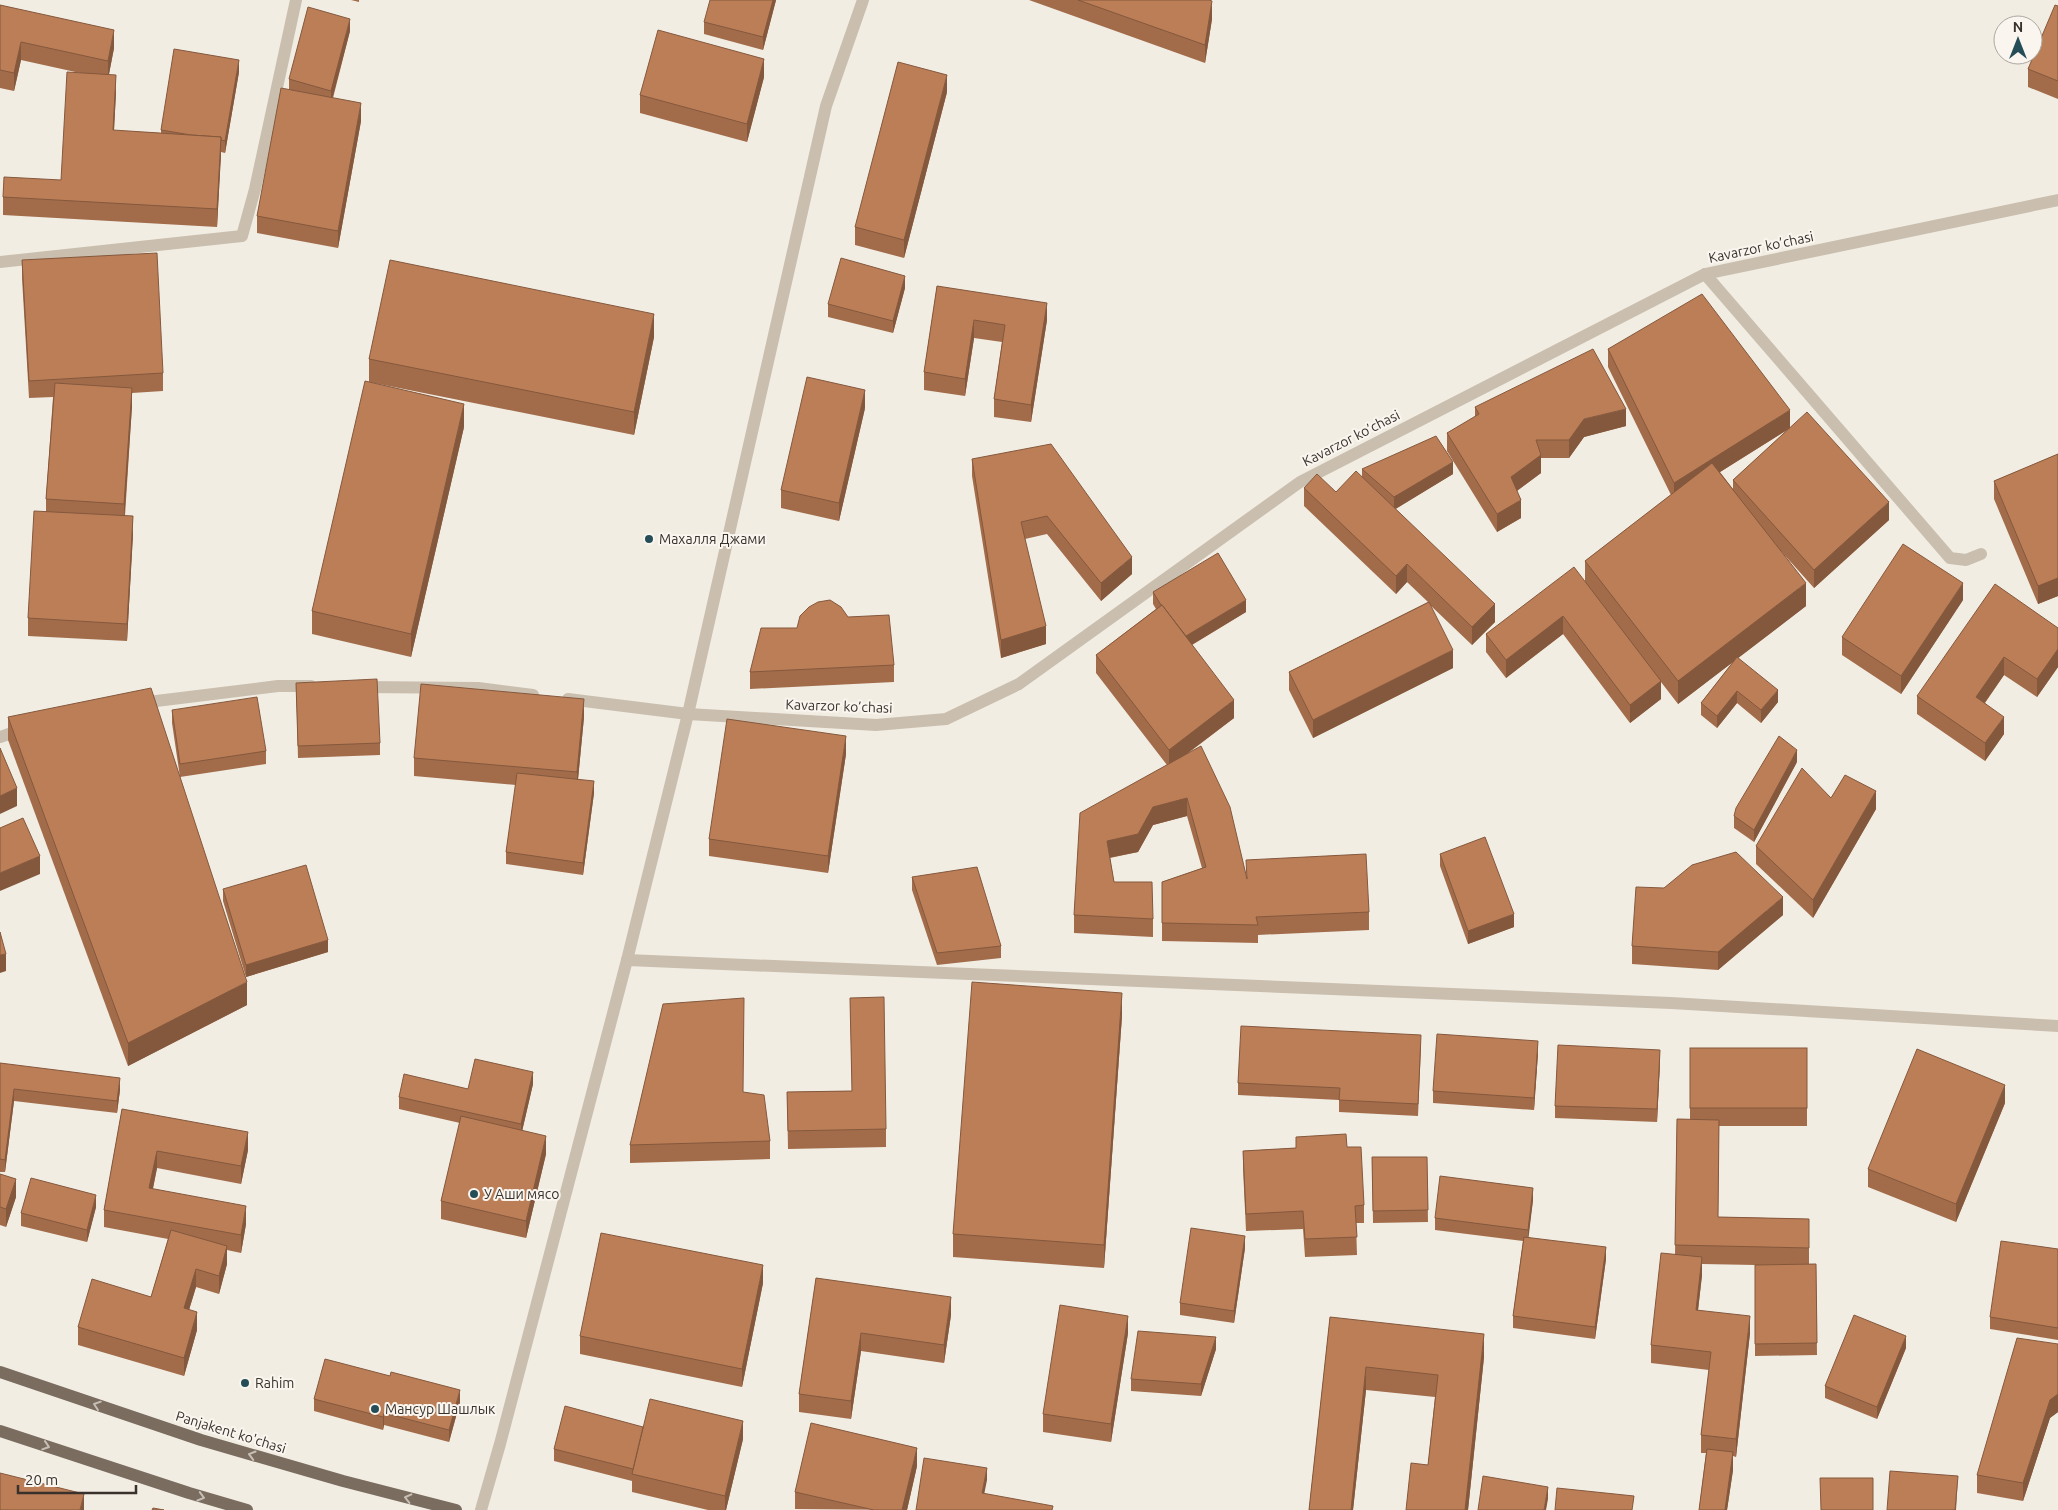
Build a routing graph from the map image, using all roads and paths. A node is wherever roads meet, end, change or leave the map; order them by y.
1 (296, 0) edge
2 (863, 0) edge
3 (2058, 200) edge
4 (0, 262) edge
5 (1705, 274) junction
6 (1981, 554) dead end
7 (325, 686) edge
8 (344, 686) edge
9 (130, 704) edge
10 (688, 714) junction
11 (36, 725) edge
12 (0, 737) edge
13 (627, 960) junction
14 (2058, 1026) edge
15 (0, 1372) edge
16 (0, 1430) edge
17 (247, 1510) edge
18 (456, 1510) edge
19 (481, 1510) edge

1 - 4 street
2 - 10 street
3 - 5 street, Kavarzor ko’chasi
5 - 6 street
5 - 10 street, Kavarzor ko’chasi
7 - 9 street
8 - 10 street, Kavarzor ko’chasi
10 - 13 street
11 - 12 street
13 - 14 street
13 - 19 street
18 -> 15 main road, Panjakent ko'chasi
16 -> 17 main road

